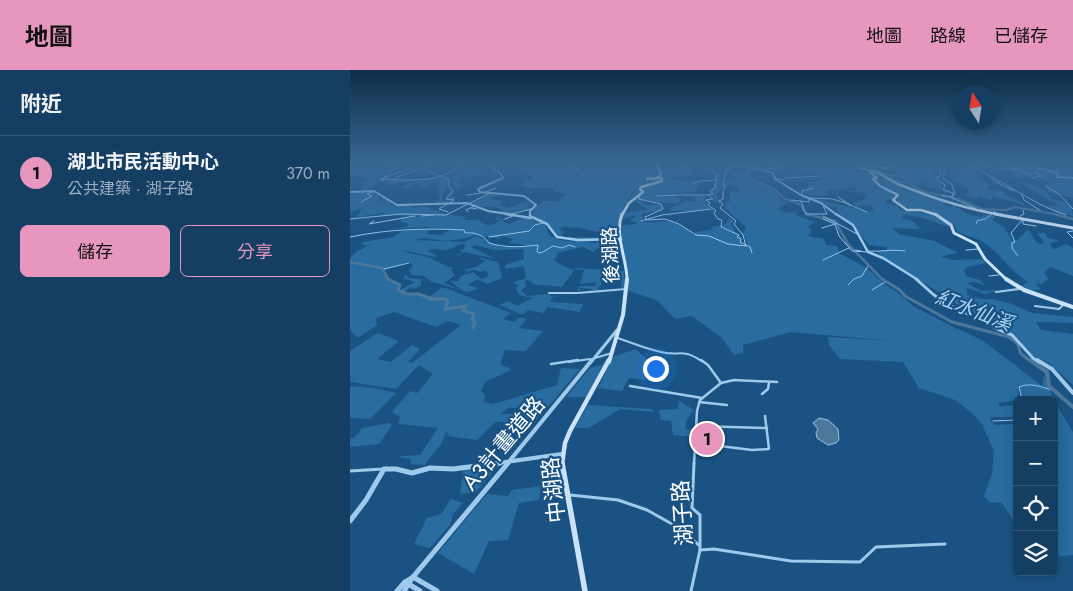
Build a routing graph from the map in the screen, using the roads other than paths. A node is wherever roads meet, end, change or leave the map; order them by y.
1 (450, 187) edge
2 (480, 187) edge
3 (641, 187) edge
4 (725, 187) edge
5 (790, 187) edge
6 (882, 187) edge
7 (905, 187) edge
8 (953, 187) edge
9 (1012, 187) edge
10 (496, 188) dead end
11 (813, 188) dead end
12 (484, 189) dead end
13 (490, 190) junction
14 (374, 191) junction
15 (350, 192) edge
16 (481, 193) junction
17 (486, 194) junction
18 (639, 194) junction
19 (802, 194) junction
20 (467, 195) dead end
21 (943, 196) dead end
22 (838, 197) dead end
23 (951, 197) junction
24 (812, 198) junction
25 (791, 200) dead end
26 (801, 201) junction
27 (361, 202) dead end
28 (846, 202) junction
29 (452, 203) junction
30 (467, 203) junction
31 (822, 203) junction
32 (475, 206) junction
33 (850, 206) dead end
34 (435, 208) dead end
35 (472, 208) junction
36 (439, 209) junction
37 (531, 209) junction
38 (477, 210) dead end
39 (522, 211) junction
40 (982, 211) junction
41 (448, 212) dead end
42 (468, 212) dead end
43 (529, 213) junction
44 (435, 215) junction
45 (1066, 215) dead end
46 (516, 216) junction
47 (823, 216) junction
48 (1021, 217) junction
49 (350, 218) edge
50 (531, 218) junction
51 (505, 219) dead end
52 (823, 219) dead end
53 (374, 221) dead end
54 (545, 222) junction
55 (836, 224) junction
56 (1036, 226) dead end
57 (822, 228) dead end
58 (1073, 228) edge
59 (954, 232) joint
60 (857, 234) junction
61 (489, 237) dead end
62 (621, 239) junction
63 (980, 248) junction
64 (966, 250) dead end
65 (868, 252) junction
66 (1001, 274) junction
67 (989, 276) dead end
68 (626, 289) junction
69 (1022, 289) junction
70 (996, 292) dead end
71 (549, 293) dead end
72 (1064, 303) junction
73 (1035, 306) dead end
74 (1073, 307) edge
75 (618, 329) junction
76 (616, 337) junction
77 (612, 353) junction
78 (594, 359) junction
79 (551, 364) dead end
80 (777, 382) dead end
81 (721, 383) junction
82 (769, 383) junction
83 (630, 386) dead end
84 (1073, 393) edge
85 (762, 394) dead end
86 (702, 398) junction
87 (699, 402) junction
88 (727, 405) dead end
89 (765, 416) dead end
90 (697, 426) junction
91 (767, 428) junction
92 (696, 442) junction
93 (562, 454) junction
94 (509, 461) junction
95 (384, 469) junction
96 (350, 471) edge
97 (568, 496) junction
98 (350, 521) edge
99 (945, 544) dead end
100 (700, 545) junction
101 (700, 550) junction
102 (413, 577) junction
103 (407, 583) junction
104 (397, 591) edge
105 (404, 591) edge
106 (420, 591) edge
107 (437, 591) edge
108 (585, 591) edge
109 (690, 591) edge

1 - 29 street
2 - 16 street
3 - 18 main road
4 - 18 street
5 - 19 street
6 - 59 main road
7 - 40 main road
8 - 23 street
9 - 45 street
10 - 13 street
11 - 19 street
12 - 13 street
13 - 17 street
14 - 15 street
14 - 27 street
14 - 29 street
16 - 17 street
16 - 20 street
17 - 30 street
17 - 37 street
18 - 62 main road, 後湖路
19 - 24 street
21 - 23 street
22 - 28 street
23 - 40 street
24 - 26 street
24 - 28 street
24 - 31 street
25 - 26 street
26 - 47 street
28 - 33 street
29 - 30 street
29 - 36 street
30 - 32 street
30 - 44 street
31 - 47 street
31 - 60 street
32 - 35 street
32 - 46 street
34 - 36 street
35 - 38 street
35 - 42 street
36 - 41 street
37 - 39 street
37 - 43 street
39 - 43 street
39 - 46 street
40 - 48 main road
43 - 50 street
44 - 49 street
44 - 53 street
46 - 50 street
46 - 51 street
47 - 60 street
48 - 56 street
48 - 58 main road
50 - 54 street
52 - 55 street
54 - 61 street
54 - 62 street
55 - 57 street
55 - 65 street
59 - 63 main road
60 - 65 street
62 - 68 main road, 後湖路
63 - 64 street
63 - 66 main road
65 - 84 street
66 - 67 street
66 - 69 main road
68 - 71 street
68 - 75 main road, 後湖路
69 - 70 street
69 - 72 main road
72 - 73 street
72 - 74 main road
75 - 76 main road, 後湖路
75 - 78 street, A3計畫道路
76 - 77 main road, 中湖路
76 - 81 street
77 - 78 street
77 - 93 main road, 中湖路
78 - 79 street
78 - 94 street, A3計畫道路
80 - 82 street
81 - 82 street
81 - 86 street
82 - 85 street
83 - 86 street
86 - 87 street
87 - 88 street
87 - 90 street, 湖子路
89 - 91 street
90 - 91 street
90 - 92 street, 湖子路
91 - 92 street
92 - 100 street, 湖子路
93 - 94 street
93 - 97 main road, 中湖路
94 - 95 street
94 - 102 street, A3計畫道路
95 - 96 street
95 - 98 street
97 - 100 street
97 - 108 main road, 中湖路
99 - 101 street
100 - 101 street, 湖子路
101 - 109 street, 湖子路
102 - 103 street, A3計畫道路
102 - 107 street
103 - 104 street
103 - 105 street
103 - 106 street

